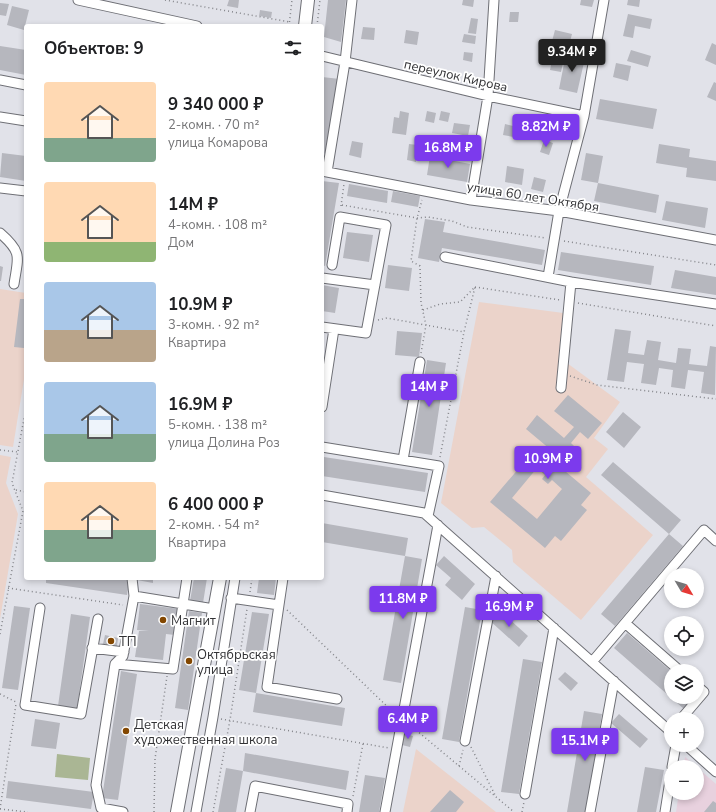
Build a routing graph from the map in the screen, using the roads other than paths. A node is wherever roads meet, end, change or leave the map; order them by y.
1 (78, 0) edge
2 (308, 0) edge
3 (352, 0) edge
4 (494, 0) edge
5 (604, 0) edge
6 (188, 24) edge
7 (305, 24) edge
8 (324, 57) edge
9 (345, 62) junction
10 (0, 80) edge
11 (24, 85) edge
12 (488, 96) junction
13 (584, 116) junction
14 (0, 117) edge
15 (24, 121) edge
16 (325, 172) edge
17 (0, 188) edge
18 (24, 191) edge
19 (470, 200) junction
20 (559, 211) junction
21 (0, 233) edge
22 (715, 237) edge
23 (445, 257) dead end
24 (332, 265) dead end
25 (548, 277) junction
26 (324, 278) edge
27 (571, 282) junction
28 (14, 284) dead end
29 (375, 285) junction
30 (716, 304) edge
31 (324, 327) edge
32 (334, 329) junction
33 (420, 362) road end
34 (561, 388) dead end
35 (324, 394) edge
36 (324, 447) edge
37 (403, 460) junction
38 (324, 495) edge
39 (428, 516) junction
40 (438, 525) junction
41 (716, 541) edge
42 (496, 576) junction
43 (132, 580) edge
44 (187, 580) edge
45 (220, 580) edge
46 (235, 580) edge
47 (283, 580) edge
48 (134, 596) junction
49 (231, 598) junction
50 (183, 604) junction
51 (279, 605) junction
52 (40, 608) dead end
53 (214, 609) junction
54 (98, 619) dead end
55 (625, 623) junction
56 (554, 628) junction
57 (92, 648) junction
58 (124, 652) junction
59 (592, 662) junction
60 (115, 664) junction
61 (672, 664) edge
62 (614, 681) junction
63 (337, 699) dead end
64 (694, 704) edge
65 (687, 712) edge
66 (664, 725) edge
67 (465, 741) road end
68 (694, 752) edge
69 (716, 772) edge
70 (525, 794) dead end
71 (667, 800) edge
72 (347, 808) edge
73 (123, 812) edge
74 (177, 812) edge
75 (196, 812) edge
76 (250, 812) edge
77 (385, 812) edge
78 (590, 812) edge
79 (665, 812) edge

1 - 6 street
2 - 7 main road
3 - 9 street
4 - 12 street
5 - 13 street
8 - 9 street, переулок Кирова
9 - 12 street, переулок Кирова
9 - 16 street
10 - 11 street
12 - 13 street, переулок Кирова
12 - 19 street
13 - 20 street
14 - 15 street
16 - 19 street, улица 60 лет Октября
17 - 18 street
19 - 20 street, улица 60 лет Октября
20 - 22 street, улица 60 лет Октября
20 - 25 street
21 - 28 street
23 - 25 street
24 - 29 street
25 - 27 street
26 - 29 street
27 - 30 street
27 - 34 street
29 - 32 street
31 - 32 street
32 - 35 street
33 - 37 street
36 - 37 street
37 - 39 street
38 - 39 street
39 - 40 street
40 - 42 street
40 - 77 street
41 - 55 street
42 - 56 street
42 - 67 street
43 - 48 street
44 - 50 street
45 - 53 main road
46 - 49 street
47 - 51 street
48 - 50 street
48 - 58 street
49 - 51 street
49 - 75 street
50 - 53 street
50 - 60 street
51 - 63 street
52 - 57 street
53 - 74 main road
54 - 57 street
55 - 59 street
55 - 61 street
56 - 59 street
56 - 70 street
57 - 58 street
58 - 60 street
59 - 62 street
60 - 73 street
62 - 66 street
62 - 78 street
64 - 65 street
68 - 69 street
71 - 79 street
72 - 76 street

